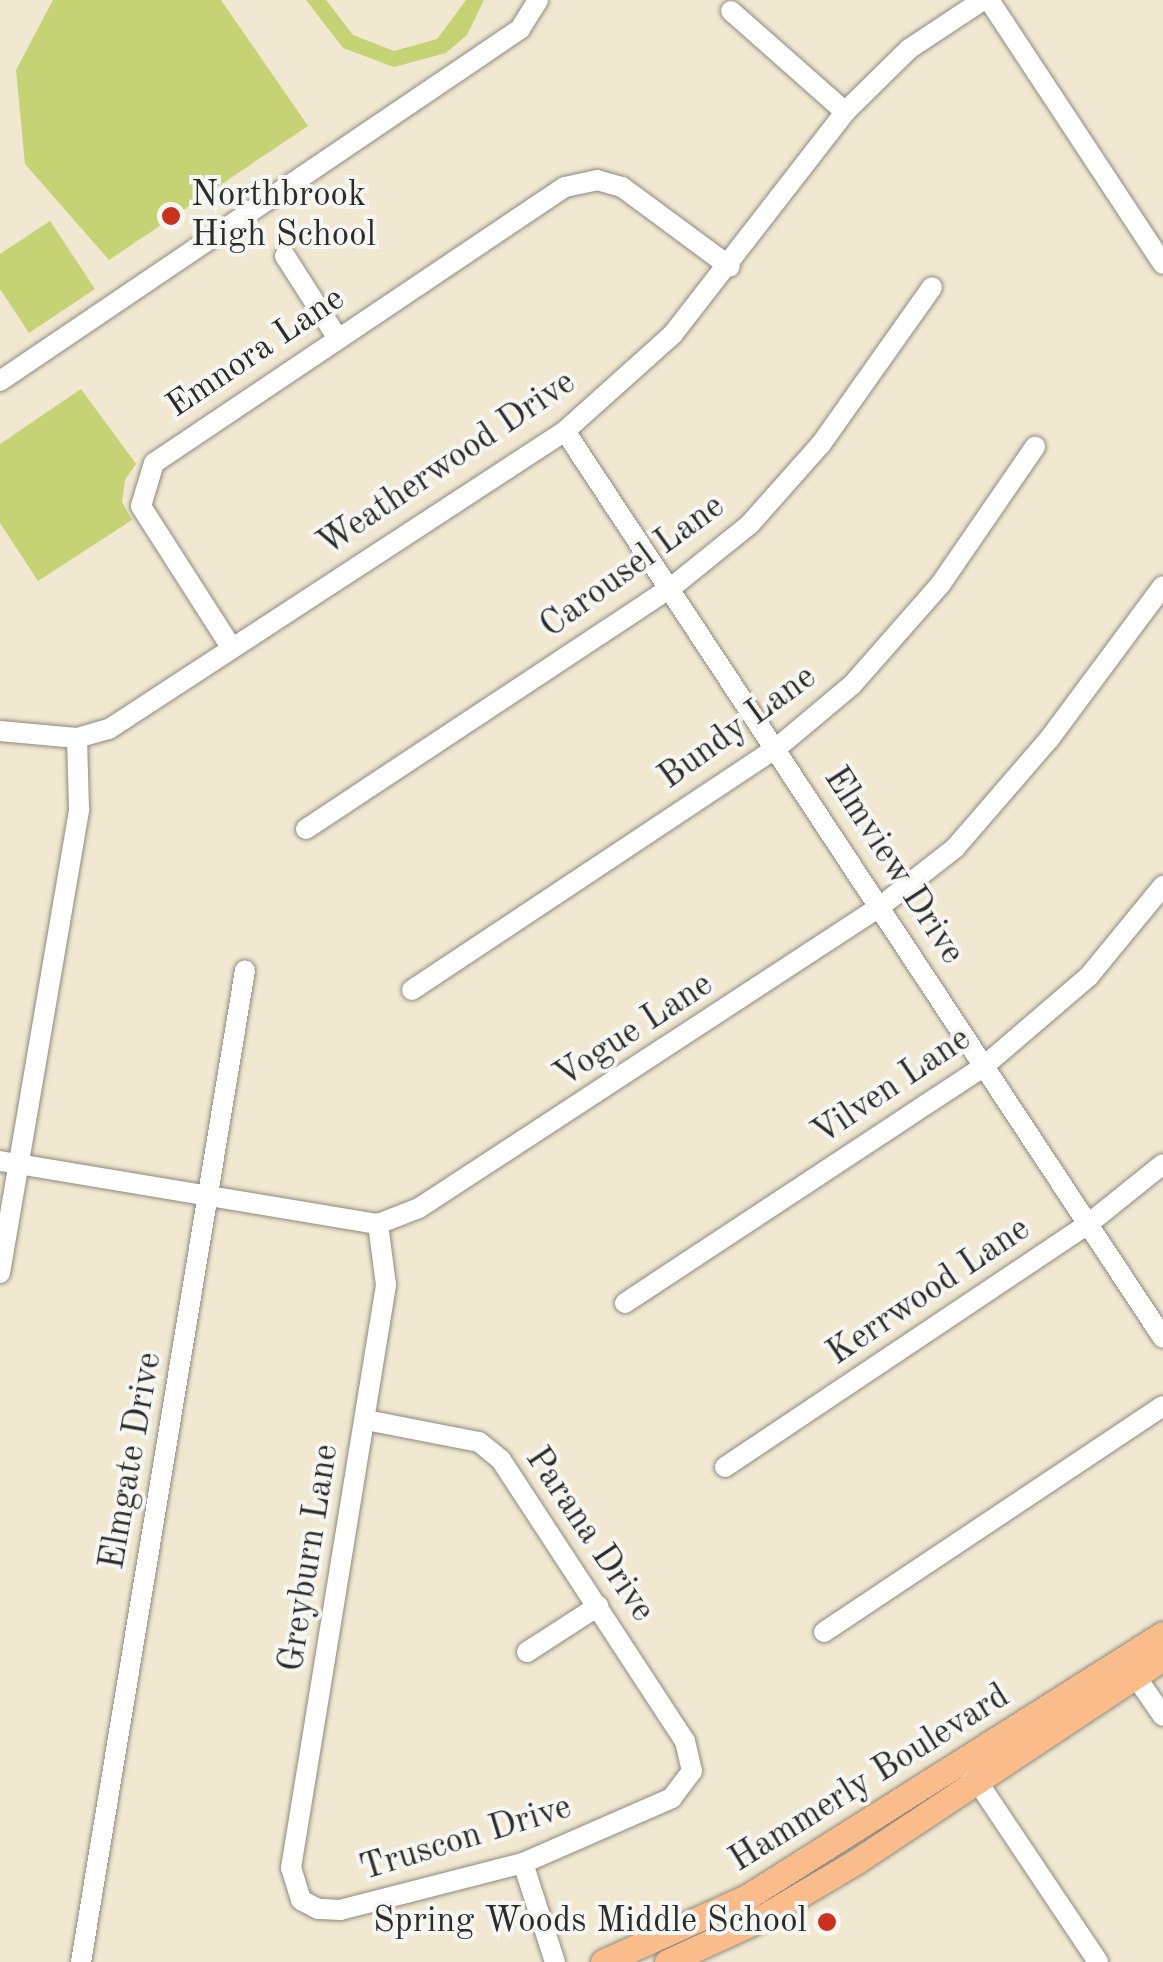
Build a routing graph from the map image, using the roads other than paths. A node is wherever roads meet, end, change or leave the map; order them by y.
1 (986, 0) edge
2 (538, 3) edge
3 (730, 11) dead end
4 (845, 112) junction
5 (284, 256) dead end
6 (1163, 264) edge
7 (730, 267) junction
8 (932, 287) dead end
9 (337, 337) junction
10 (0, 381) edge
11 (565, 431) junction
12 (1035, 447) dead end
13 (1163, 586) edge
14 (672, 587) junction
15 (231, 647) junction
16 (0, 731) edge
17 (77, 738) junction
18 (778, 747) junction
19 (306, 829) dead end
20 (1163, 886) edge
21 (881, 906) junction
22 (245, 970) dead end
23 (412, 990) dead end
24 (983, 1067) junction
25 (9, 1163) edge
26 (1163, 1164) edge
27 (209, 1198) junction
28 (378, 1224) junction
29 (1088, 1226) junction
30 (0, 1273) edge
31 (625, 1303) dead end
32 (1163, 1338) edge
33 (1163, 1406) edge
34 (366, 1420) junction
35 (725, 1467) dead end
36 (598, 1606) junction
37 (824, 1632) dead end
38 (1163, 1634) edge
39 (528, 1652) dead end
40 (1163, 1658) edge
41 (1130, 1668) junction
42 (1163, 1716) edge
43 (692, 1771) joint
44 (972, 1773) junction
45 (851, 1850) junction
46 (523, 1862) junction
47 (301, 1900) joint
48 (81, 1962) edge
49 (555, 1962) edge
50 (603, 1962) edge
51 (667, 1962) edge
52 (1098, 1962) edge

1 - 4 street, Weatherwood Drive
1 - 6 street
2 - 10 street
3 - 4 street
4 - 7 street, Weatherwood Drive
5 - 9 street
7 - 9 street, Emnora Lane
7 - 11 street, Weatherwood Drive
8 - 14 street, Carousel Lane
9 - 15 street, Emnora Lane
11 - 14 street, Elmview Drive
11 - 15 street, Weatherwood Drive
12 - 18 street, Bundy Lane
13 - 21 street, Vogue Lane
14 - 18 street, Elmview Drive
14 - 19 street, Carousel Lane
15 - 17 street, Weatherwood Drive
16 - 17 street, Weatherwood Drive
17 - 25 street
18 - 21 street, Elmview Drive
18 - 23 street, Bundy Lane
20 - 24 street, Vilven Lane
21 - 24 street, Elmview Drive
21 - 28 street, Vogue Lane
22 - 27 street, Elmgate Drive
24 - 29 street, Elmview Drive
24 - 31 street, Vilven Lane
25 - 27 street
25 - 30 street
26 - 29 street, Kerrwood Lane
27 - 28 street
27 - 48 street, Elmgate Drive
28 - 34 street, Greyburn Lane
29 - 32 street, Elmview Drive
29 - 35 street, Kerrwood Lane
33 - 37 street
34 - 36 street, Parana Drive
34 - 47 street, Greyburn Lane
36 - 39 street
36 - 43 street, Parana Drive
38 - 41 main road, Hammerly Boulevard
40 - 41 main road, Hammerly Boulevard
41 - 42 street
41 - 44 main road, Hammerly Boulevard
43 - 46 street, Truscon Drive
44 - 45 main road, Hammerly Boulevard
44 - 52 street
45 - 50 main road, Hammerly Boulevard
45 - 51 main road, Hammerly Boulevard
46 - 47 street, Truscon Drive
46 - 49 street

